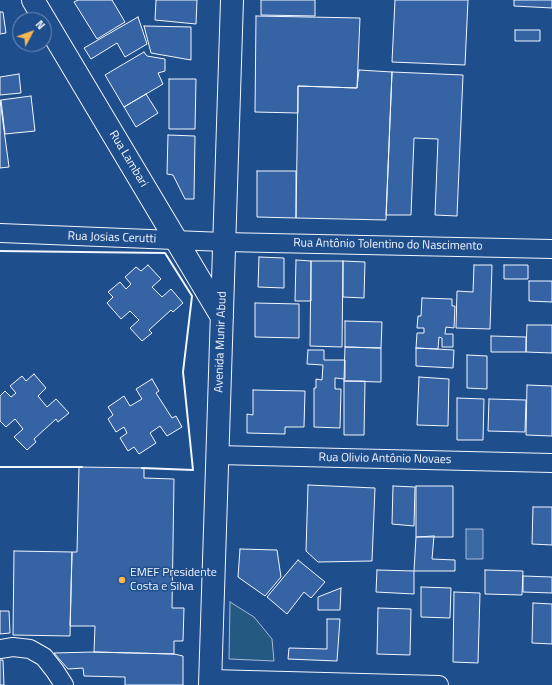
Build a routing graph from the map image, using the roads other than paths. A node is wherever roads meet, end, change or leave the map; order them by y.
1 (33, 0) edge
2 (232, 0) edge
3 (0, 233) edge
4 (176, 240) junction
5 (224, 242) junction
6 (552, 249) edge
7 (222, 317) junction
8 (217, 455) junction
9 (552, 463) edge
10 (0, 649) edge
11 (211, 682) edge
12 (64, 685) edge
13 (427, 685) edge
14 (439, 685) edge

1 - 4 street, Rua Lambari
2 - 5 street, Avenida Munir Abud
3 - 4 street, Rua Josias Cerutti
4 - 5 street, Rua Josias Cerutti
4 - 7 street, Rua Lambari
5 - 6 street, Rua Antônio Tolentino do Nascimento
5 - 7 street, Avenida Munir Abud
7 - 8 street, Avenida Munir Abud
8 - 9 street, Rua Olivio Antônio Novaes
8 - 11 street, Avenida Munir Abud
10 - 12 street
11 - 13 street
13 - 14 street

